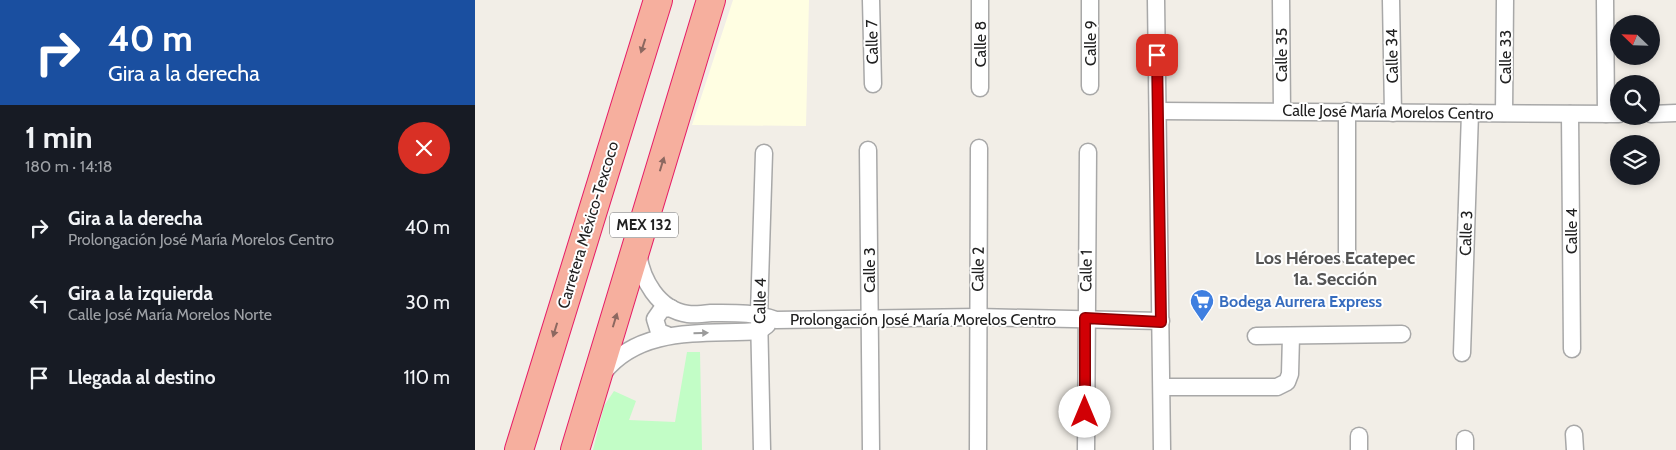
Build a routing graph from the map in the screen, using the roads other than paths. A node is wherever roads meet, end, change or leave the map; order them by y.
1 (658, 0) edge
2 (711, 0) edge
3 (871, 0) edge
4 (980, 0) edge
5 (1090, 0) edge
6 (1156, 0) edge
7 (1281, 0) edge
8 (1391, 0) edge
9 (1505, 0) edge
10 (1605, 0) edge
11 (1610, 81) edge
12 (873, 84) dead end
13 (1090, 86) dead end
14 (980, 88) dead end
15 (1158, 111) junction
16 (1282, 111) junction
17 (1347, 111) junction
18 (1393, 113) junction
19 (1470, 113) junction
20 (1504, 113) junction
21 (1570, 114) junction
22 (1610, 114) edge
23 (1660, 114) edge
24 (1676, 114) edge
25 (979, 148) dead end
26 (868, 150) dead end
27 (1088, 152) dead end
28 (764, 153) dead end
29 (638, 243) junction
30 (1347, 254) dead end
31 (671, 308) junction
32 (977, 317) junction
33 (869, 318) junction
34 (1085, 318) junction
35 (759, 322) junction
36 (1161, 322) junction
37 (1402, 334) dead end
38 (667, 335) junction
39 (1256, 336) dead end
40 (1291, 336) junction
41 (1572, 348) dead end
42 (1462, 353) dead end
43 (597, 379) junction
44 (1163, 387) junction
45 (519, 450) edge
46 (575, 450) edge
47 (762, 450) edge
48 (871, 450) edge
49 (978, 450) edge
50 (1086, 450) edge
51 (1162, 450) edge

1 -> 45 highway, Carretera México-Texcoco / MEX 132
29 -> 2 highway, MEX 132
3 - 12 street, Calle 7
4 - 14 street, Calle 8
5 - 13 street, Calle 9
6 - 15 street
7 - 16 street, Calle 35
8 - 18 street, Calle 34
9 - 20 street, Calle 33
10 - 11 street
15 - 16 street, Calle José María Morelos Centro
15 - 36 street
16 - 17 street, Calle José María Morelos Centro
17 - 18 street, Calle José María Morelos Centro
17 - 30 street
18 - 19 street, Calle José María Morelos Centro
19 - 20 street, Calle José María Morelos Centro
19 - 42 street, Calle 3
20 - 21 street, Calle José María Morelos Centro
21 - 22 street, Calle José María Morelos Centro
21 - 41 street, Calle 4
23 - 24 street
25 - 32 street, Calle 2
26 - 33 street, Calle 3
27 - 34 street, Calle 1
28 - 35 street, Calle 4
29 - 31 street
43 -> 29 highway, MEX 132
31 - 35 street
31 - 38 street
32 - 33 street, Prolongación José María Morelos Centro
32 - 34 street, Prolongación José María Morelos Centro
32 - 49 street, Calle 2
33 - 35 street, Prolongación José María Morelos Centro
33 - 48 street, Calle 3
34 - 36 street, Prolongación José María Morelos Centro
34 - 50 street, Calle 1
38 -> 35 street, Prolongación José María Morelos Centro
35 - 47 street, Calle 4
36 - 44 street
37 - 40 street
38 - 43 street, Prolongación José María Morelos Centro
39 - 40 street
40 - 44 street
43 - 46 highway, MEX 132
44 - 51 street

